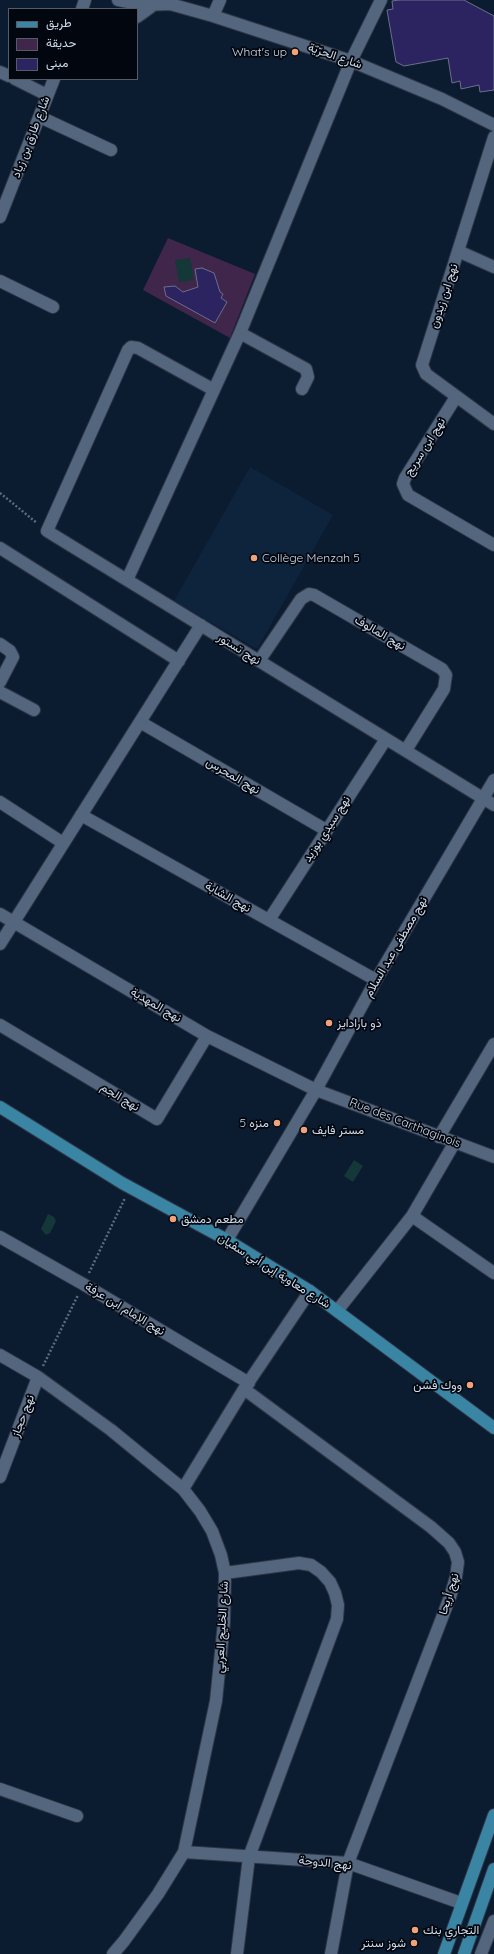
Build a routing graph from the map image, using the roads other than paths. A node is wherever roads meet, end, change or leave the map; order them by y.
1 (118, 0) edge
2 (220, 0) edge
3 (381, 0) edge
4 (161, 2) edge
5 (138, 16) edge
6 (213, 16) junction
7 (351, 61) junction
8 (23, 80) edge
9 (53, 84) edge
10 (40, 117) junction
11 (492, 119) edge
12 (494, 137) edge
13 (111, 150) dead end
14 (0, 217) edge
15 (458, 251) junction
16 (494, 267) edge
17 (0, 280) edge
18 (53, 307) dead end
19 (240, 333) junction
20 (302, 389) dead end
21 (214, 390) junction
22 (456, 397) junction
23 (494, 424) edge
24 (494, 545) edge
25 (0, 548) edge
26 (127, 580) junction
27 (201, 625) junction
28 (0, 644) edge
29 (179, 661) junction
30 (259, 661) junction
31 (0, 682) edge
32 (0, 692) edge
33 (34, 710) dead end
34 (140, 722) junction
35 (386, 739) junction
36 (406, 750) junction
37 (494, 780) edge
38 (489, 801) edge
39 (0, 802) edge
40 (81, 815) junction
41 (326, 830) junction
42 (64, 843) junction
43 (0, 914) edge
44 (269, 920) junction
45 (13, 923) junction
46 (0, 944) edge
47 (376, 980) junction
48 (0, 1025) edge
49 (207, 1036) junction
50 (494, 1044) edge
51 (316, 1090) junction
52 (0, 1107) edge
53 (439, 1137) junction
54 (455, 1142) junction
55 (494, 1157) edge
56 (412, 1216) junction
57 (0, 1237) edge
58 (227, 1240) junction
59 (494, 1274) edge
60 (310, 1291) junction
61 (337, 1311) junction
62 (0, 1355) edge
63 (38, 1377) junction
64 (246, 1386) junction
65 (494, 1428) edge
66 (0, 1477) edge
67 (183, 1489) junction
68 (225, 1573) junction
69 (0, 1789) edge
70 (494, 1815) edge
71 (77, 1816) dead end
72 (184, 1852) junction
73 (249, 1857) junction
74 (348, 1863) junction
75 (494, 1869) edge
76 (461, 1903) junction
77 (494, 1921) edge
78 (113, 1954) edge
79 (237, 1954) edge
80 (331, 1954) edge
81 (444, 1954) edge
82 (464, 1954) edge
83 (482, 1954) edge

1 - 4 street, شارع الحرّيّة
2 - 6 street
3 - 7 street
4 - 5 street
4 - 6 street, شارع الحرّيّة
6 - 7 street, شارع الحرّيّة
7 - 11 street, شارع الحرّيّة
7 - 19 street
8 - 9 street
9 - 10 street, شارع طارق بن زياد
10 - 13 street
10 - 14 street, شارع طارق بن زياد
12 - 15 street, نهج ابن زيدون
15 - 16 street
15 - 22 street, نهج ابن زيدون
17 - 18 street
19 - 20 street
19 - 21 street
21 - 26 street
21 - 26 street, نهج تستور
22 - 23 street, نهج ابن زيدون
22 - 24 street, نهج ابن سريج
25 - 29 street
26 - 27 street, نهج تستور
27 - 29 street
27 - 30 street, نهج تستور
28 - 31 street
29 - 34 street
30 - 35 street, نهج تستور
30 - 36 street, نهج المالوف
32 - 33 street
34 - 40 street
34 - 41 street, نهج المحرس
35 - 36 street, نهج تستور
35 - 41 street, نهج سيدي بوزيد
36 - 38 street, نهج تستور
37 - 38 street, نهج مصطفى عبد السلام
38 - 47 street, نهج مصطفى عبد السلام
39 - 42 street
40 - 42 street
40 - 44 street, نهج الشابة
41 - 44 street, نهج سيدي بوزيد
42 - 45 street
43 - 45 street, نهج المهدية
44 - 47 street, نهج الشابة
45 - 46 street
45 - 49 street, نهج المهدية
47 - 51 street, نهج مصطفى عبد السلام
48 - 49 street, نهج الجم
49 - 51 street, نهج المهدية
50 - 53 street
51 - 53 street, Rue des Carthaginois
51 - 58 street, نهج مصطفى عبد السلام
52 - 58 main road, شارع معاوية إبن أبي سفيان
53 - 54 street, Rue des Carthaginois
54 - 55 street, Rue des Carthaginois
54 - 56 street
56 - 59 street
56 - 61 street
57 - 64 street, نهج الإمام ابن عرفة
58 - 60 main road, شارع معاوية إبن أبي سفيان
60 - 61 main road, شارع معاوية إبن أبي سفيان
60 - 64 street
61 - 65 main road, شارع معاوية إبن أبي سفيان
62 - 63 street, شارع الخليج العربي
63 - 66 street, نهج حجاز
63 - 67 street, شارع الخليج العربي
64 - 67 street
64 - 74 street, نهج أريحا
67 - 68 street, شارع الخليج العربي
68 - 72 street, شارع الخليج العربي
68 - 73 street
69 - 71 street
70 - 76 main road
72 - 73 street, نهج الدوحة
72 - 78 street, شارع الخليج العربي
73 - 74 street, نهج الدوحة
73 - 79 street
74 - 76 street, نهج الدوحة
74 - 80 street, نهج أريحا
75 - 82 main road
76 - 81 main road
77 - 83 street

